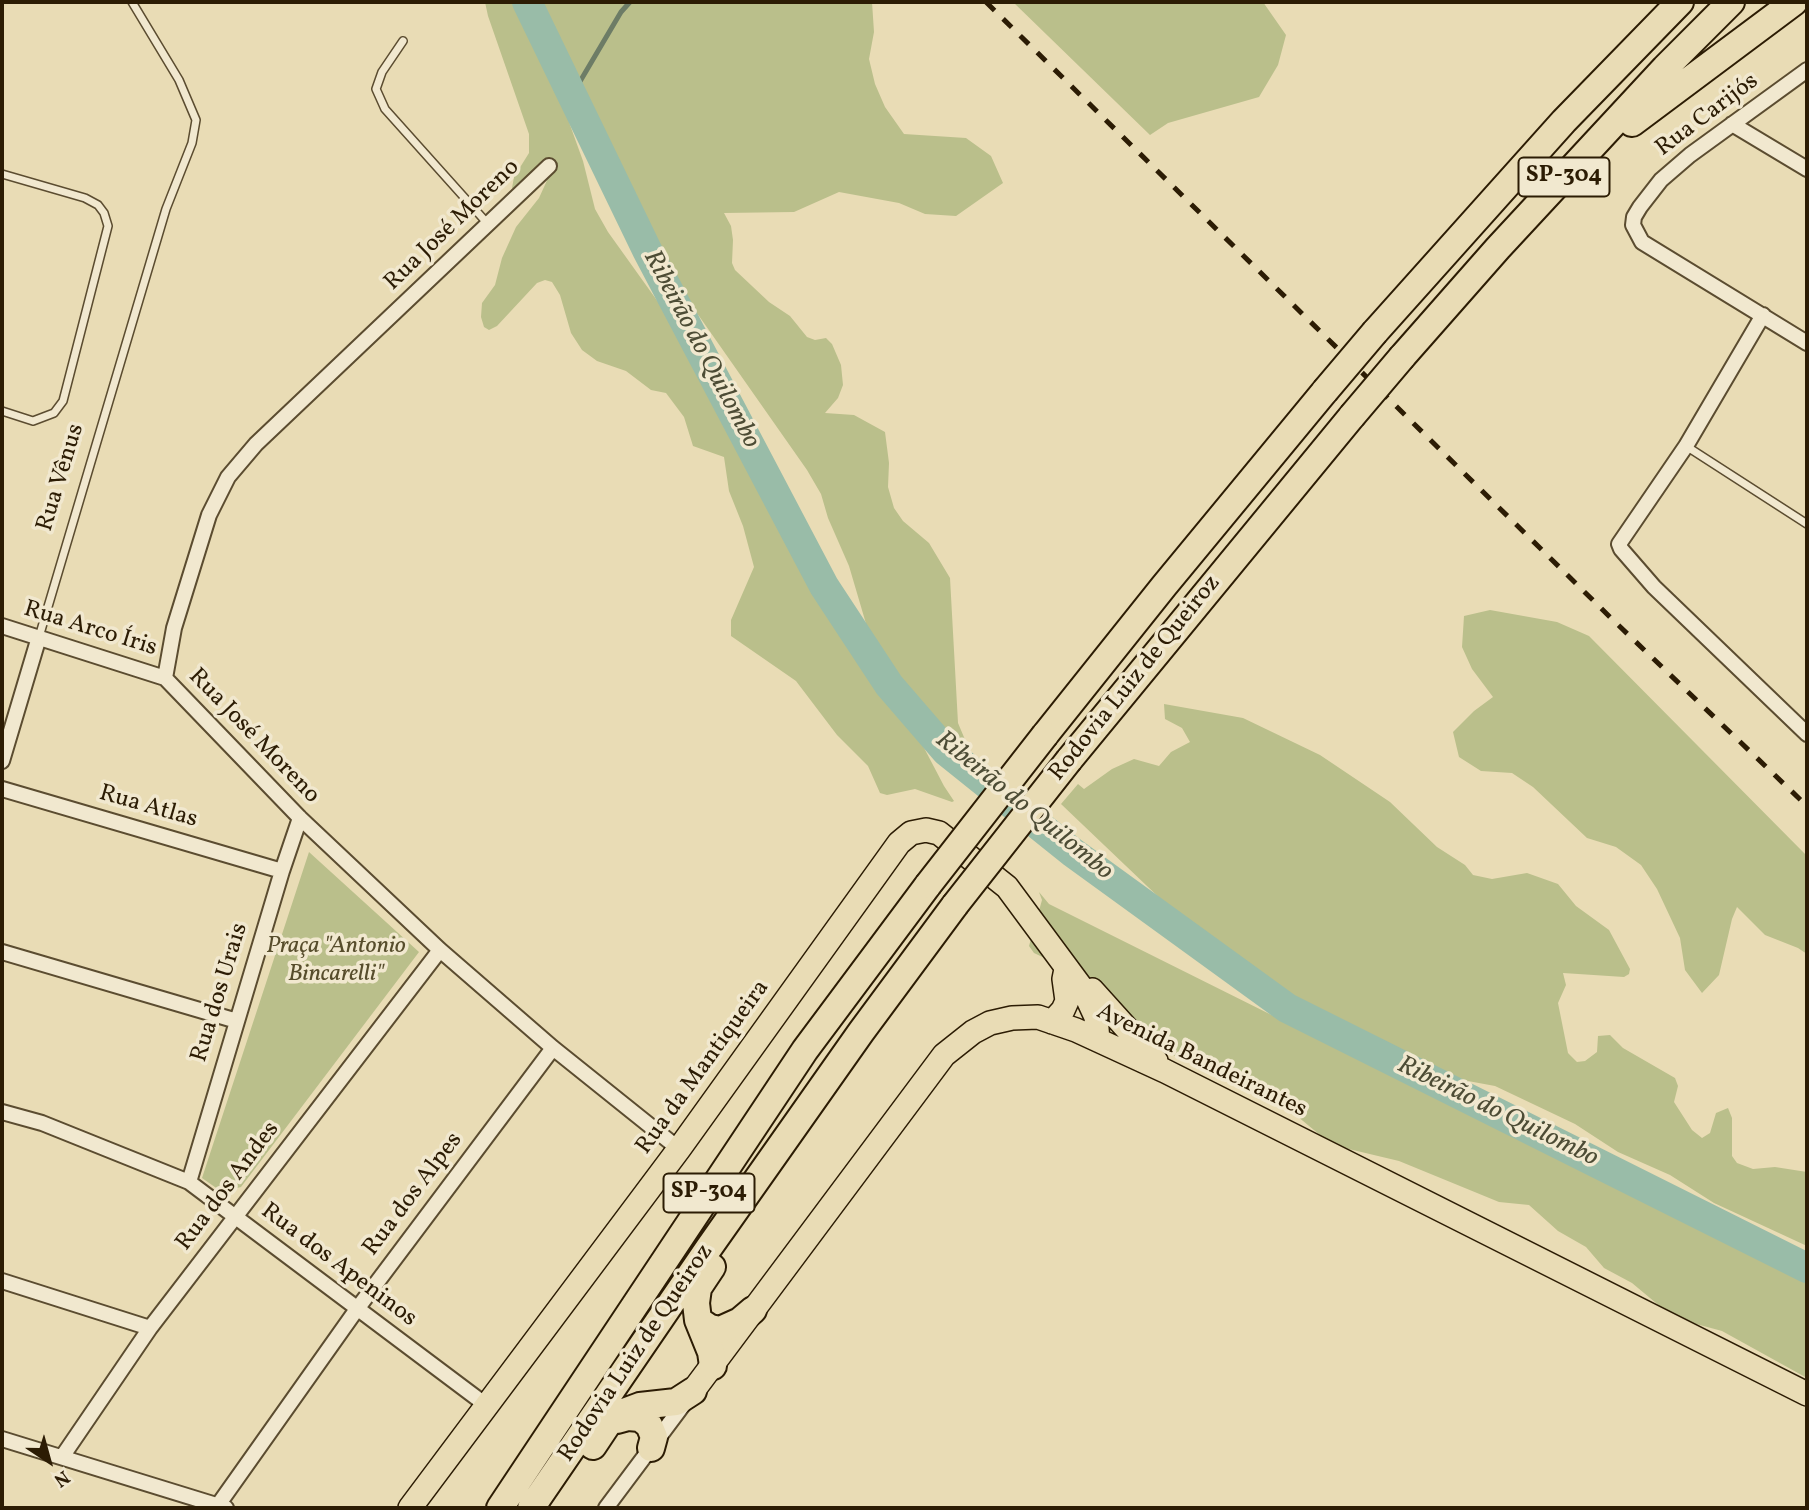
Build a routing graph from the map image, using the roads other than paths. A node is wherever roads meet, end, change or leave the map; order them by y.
1 (132, 2) edge
2 (1660, 2) edge
3 (1680, 2) edge
4 (1731, 2) edge
5 (1794, 2) edge
6 (403, 40) dead end
7 (1807, 70) edge
8 (1564, 121) junction
9 (1732, 124) junction
10 (549, 166) dead end
11 (1807, 169) edge
12 (2, 174) edge
13 (1560, 181) junction
14 (488, 224) junction
15 (1763, 315) junction
16 (1807, 343) edge
17 (2, 411) edge
18 (1686, 446) junction
19 (1807, 524) edge
20 (2, 626) edge
21 (39, 637) junction
22 (165, 678) junction
23 (1807, 734) edge
24 (2, 761) edge
25 (2, 789) edge
26 (300, 818) junction
27 (282, 871) junction
28 (440, 950) junction
29 (2, 952) edge
30 (1067, 969) junction
31 (237, 1021) junction
32 (1052, 1022) junction
33 (1092, 1037) junction
34 (553, 1048) junction
35 (848, 1052) junction
36 (1165, 1071) junction
37 (2, 1112) edge
38 (678, 1149) junction
39 (189, 1182) junction
40 (234, 1217) junction
41 (2, 1281) edge
42 (357, 1309) junction
43 (753, 1310) junction
44 (698, 1320) junction
45 (150, 1328) junction
46 (713, 1366) junction
47 (693, 1391) junction
48 (1807, 1394) edge
49 (486, 1405) junction
50 (609, 1422) junction
51 (2, 1439) edge
52 (651, 1448) junction
53 (62, 1457) junction
54 (221, 1507) edge
55 (410, 1508) edge
56 (500, 1508) edge
57 (531, 1508) edge
58 (551, 1508) edge
59 (606, 1508) edge

1 - 21 lane, Rua Vênus
2 - 8 highway
3 - 8 highway, Rodovia Luiz de Queiroz / SP-304
4 - 13 highway, Rodovia Luiz de Queiroz / SP-304
5 - 13 highway
6 - 14 lane
7 - 9 street, Rua Carijós
8 - 56 highway, Rodovia Luiz de Queiroz / SP-304, bridge
9 - 11 street
9 - 15 street, Rua Carijós
10 - 14 street, Rua José Moreno
12 - 17 lane
13 - 35 highway, Rodovia Luiz de Queiroz / SP-304, bridge
14 - 22 street, Rua José Moreno
15 - 16 street
15 - 18 street
18 - 19 lane
18 - 23 street
20 - 21 street, Rua Arco Íris
21 - 22 street, Rua Arco Íris
21 - 24 street, Rua Vênus
22 - 26 street, Rua José Moreno
25 - 27 street, Rua Atlas
26 - 27 street, Rua dos Urais
26 - 28 street, Rua José Moreno
27 - 31 street, Rua dos Urais
28 - 34 street, Rua José Moreno
28 - 40 street, Rua dos Andes
29 - 31 street
30 - 32 main road
30 - 33 main road, Rua da Mantiqueira
30 - 36 main road
30 - 38 main road, Rua da Mantiqueira
31 - 39 street, Rua dos Urais
32 - 33 main road, Avenida Bandeirantes
32 - 43 main road, Avenida Bandeirantes
33 - 36 main road, Avenida Bandeirantes
34 - 38 street, Rua José Moreno
34 - 42 street, Rua dos Alpes
35 - 44 highway
35 - 57 highway, Rodovia Luiz de Queiroz / SP-304
36 - 48 main road, Avenida Bandeirantes
37 - 39 street, Rua dos Apeninos
38 - 49 main road, Rua da Mantiqueira
39 - 40 street, Rua dos Apeninos
40 - 42 street, Rua dos Apeninos
40 - 45 street, Rua dos Andes
41 - 45 street
42 - 49 street, Rua dos Apeninos
42 - 54 street, Rua dos Alpes
43 - 44 highway
43 - 46 main road, Avenida Bandeirantes
44 - 46 highway
45 - 53 street, Rua dos Andes
46 - 47 main road, Avenida Bandeirantes
47 - 50 highway
47 - 52 street
49 - 55 main road, Rua da Mantiqueira
50 - 52 highway
50 - 58 highway
51 - 53 street
52 - 59 street
53 - 54 street

